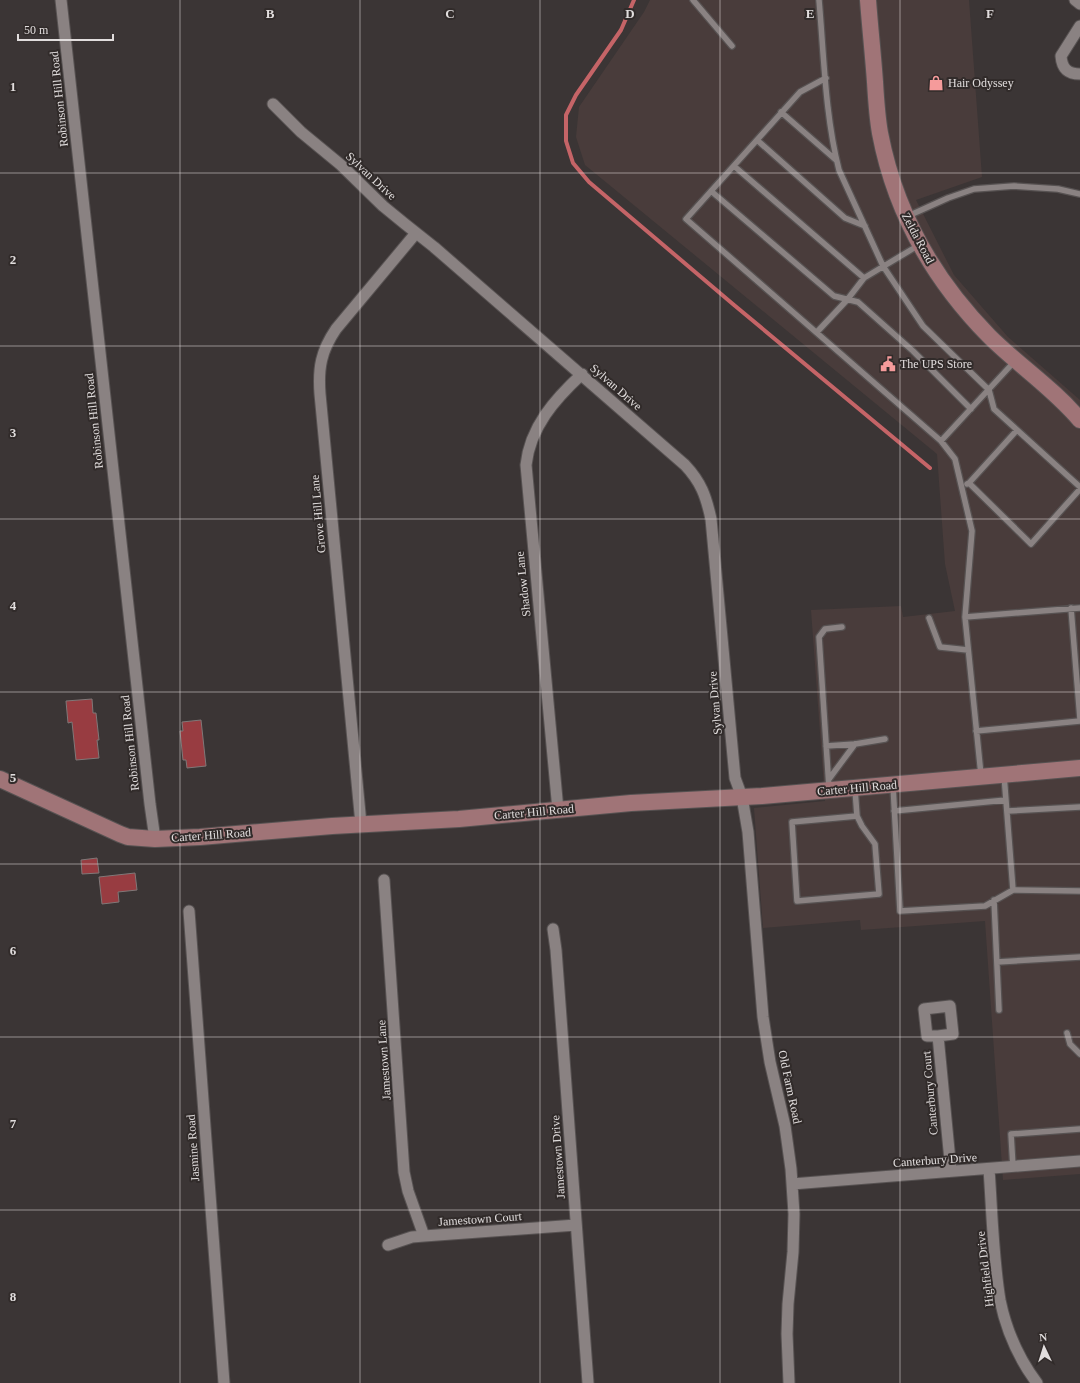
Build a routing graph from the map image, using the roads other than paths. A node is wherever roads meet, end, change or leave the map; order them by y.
1 (61, 0) edge
2 (693, 0) edge
3 (819, 0) edge
4 (868, 0) edge
5 (1075, 0) edge
6 (1080, 4) edge
7 (1080, 26) edge
8 (732, 46) dead end
9 (1080, 74) edge
10 (826, 78) junction
11 (273, 104) dead end
12 (782, 112) junction
13 (757, 140) junction
14 (836, 160) junction
15 (734, 166) junction
16 (711, 191) junction
17 (1080, 194) edge
18 (906, 217) junction
19 (864, 226) junction
20 (416, 233) junction
21 (920, 244) junction
22 (883, 266) junction
23 (864, 278) junction
24 (847, 300) junction
25 (817, 332) junction
26 (1016, 360) junction
27 (582, 374) junction
28 (989, 390) junction
29 (971, 409) junction
30 (1080, 420) edge
31 (1017, 430) junction
32 (941, 441) junction
33 (969, 483) junction
34 (961, 486) junction
35 (1080, 488) edge
36 (1071, 608) junction
37 (1080, 608) edge
38 (965, 617) junction
39 (930, 618) dead end
40 (842, 627) dead end
41 (968, 650) junction
42 (1080, 720) edge
43 (976, 731) junction
44 (885, 739) dead end
45 (855, 744) junction
46 (826, 746) junction
47 (1080, 768) edge
48 (1004, 775) junction
49 (981, 777) junction
50 (0, 779) edge
51 (829, 785) junction
52 (893, 785) junction
53 (855, 789) junction
54 (742, 797) junction
55 (1006, 800) junction
56 (1080, 807) edge
57 (558, 810) junction
58 (894, 811) junction
59 (1007, 811) junction
60 (857, 816) junction
61 (361, 824) junction
62 (155, 839) junction
63 (384, 880) dead end
64 (1013, 890) junction
65 (1080, 891) edge
66 (994, 900) junction
67 (189, 911) dead end
68 (553, 929) dead end
69 (1080, 957) edge
70 (997, 962) junction
71 (999, 1010) dead end
72 (1067, 1033) dead end
73 (938, 1036) dead end
74 (1080, 1054) edge
75 (1080, 1129) edge
76 (1080, 1162) edge
77 (1013, 1167) junction
78 (989, 1169) junction
79 (950, 1171) junction
80 (792, 1184) junction
81 (576, 1225) junction
82 (424, 1236) junction
83 (388, 1245) dead end
84 (224, 1383) edge
85 (588, 1383) edge
86 (789, 1383) edge
87 (1036, 1383) edge

1 - 62 street, Robinson Hill Road
2 - 8 lane
3 - 10 lane
4 - 18 main road, Zelda Road
5 - 6 street
7 - 9 street
10 - 12 lane
10 - 14 lane
11 - 20 street, Sylvan Drive
12 - 13 lane
12 - 14 lane
13 - 15 lane
13 - 19 lane
14 - 19 lane
15 - 16 lane
15 - 23 lane
16 - 24 lane
16 - 25 lane
17 - 18 lane
18 - 21 main road, Zelda Road
19 - 22 lane
20 - 27 street, Sylvan Drive
20 - 61 street, Grove Hill Lane
21 - 22 lane
21 - 26 main road, Zelda Road
22 - 23 lane
22 - 28 lane
23 - 24 lane
24 - 25 lane
24 - 29 lane
25 - 32 lane
26 - 28 lane
26 - 30 main road, Zelda Road
27 - 54 street, Sylvan Drive
27 - 57 street, Shadow Lane
28 - 29 lane
28 - 31 lane
29 - 32 lane
31 - 33 lane
31 - 35 lane
32 - 34 lane
33 - 34 lane
33 - 35 lane
34 - 38 lane
36 - 37 lane
36 - 38 lane
36 - 42 lane
38 - 41 lane
39 - 41 lane
40 - 46 lane
41 - 43 lane
42 - 43 lane
43 - 49 lane
44 - 45 lane
45 - 46 lane
45 - 51 lane
46 - 51 lane
47 - 48 main road, Carter Hill Road
48 - 49 main road, Carter Hill Road
48 - 55 lane
49 - 52 main road, Carter Hill Road
50 - 62 main road, Carter Hill Road
51 - 53 main road, Carter Hill Road
51 - 54 main road, Carter Hill Road
52 - 53 main road, Carter Hill Road
52 - 58 lane
53 - 60 lane
54 - 57 main road, Carter Hill Road
54 - 80 street, Old Farm Road
55 - 58 lane
55 - 59 lane
56 - 59 lane
57 - 61 main road, Carter Hill Road
58 - 66 lane
59 - 64 lane
60 - 60 lane
61 - 62 main road, Carter Hill Road
63 - 82 street, Jamestown Lane
64 - 65 lane
64 - 66 lane
66 - 70 lane
67 - 84 street, Jasmine Road
68 - 81 street, Jamestown Drive
69 - 70 lane
70 - 71 lane
72 - 74 lane
73 - 79 street, Canterbury Court
75 - 77 lane
76 - 77 street, Canterbury Drive
77 - 78 street, Canterbury Drive
78 - 79 street, Canterbury Drive
78 - 87 street, Highfield Drive
79 - 80 street, Canterbury Drive
80 - 86 street, Old Farm Road
81 - 82 street, Jamestown Court
81 - 85 street, Jamestown Drive
82 - 83 street, Jamestown Court

